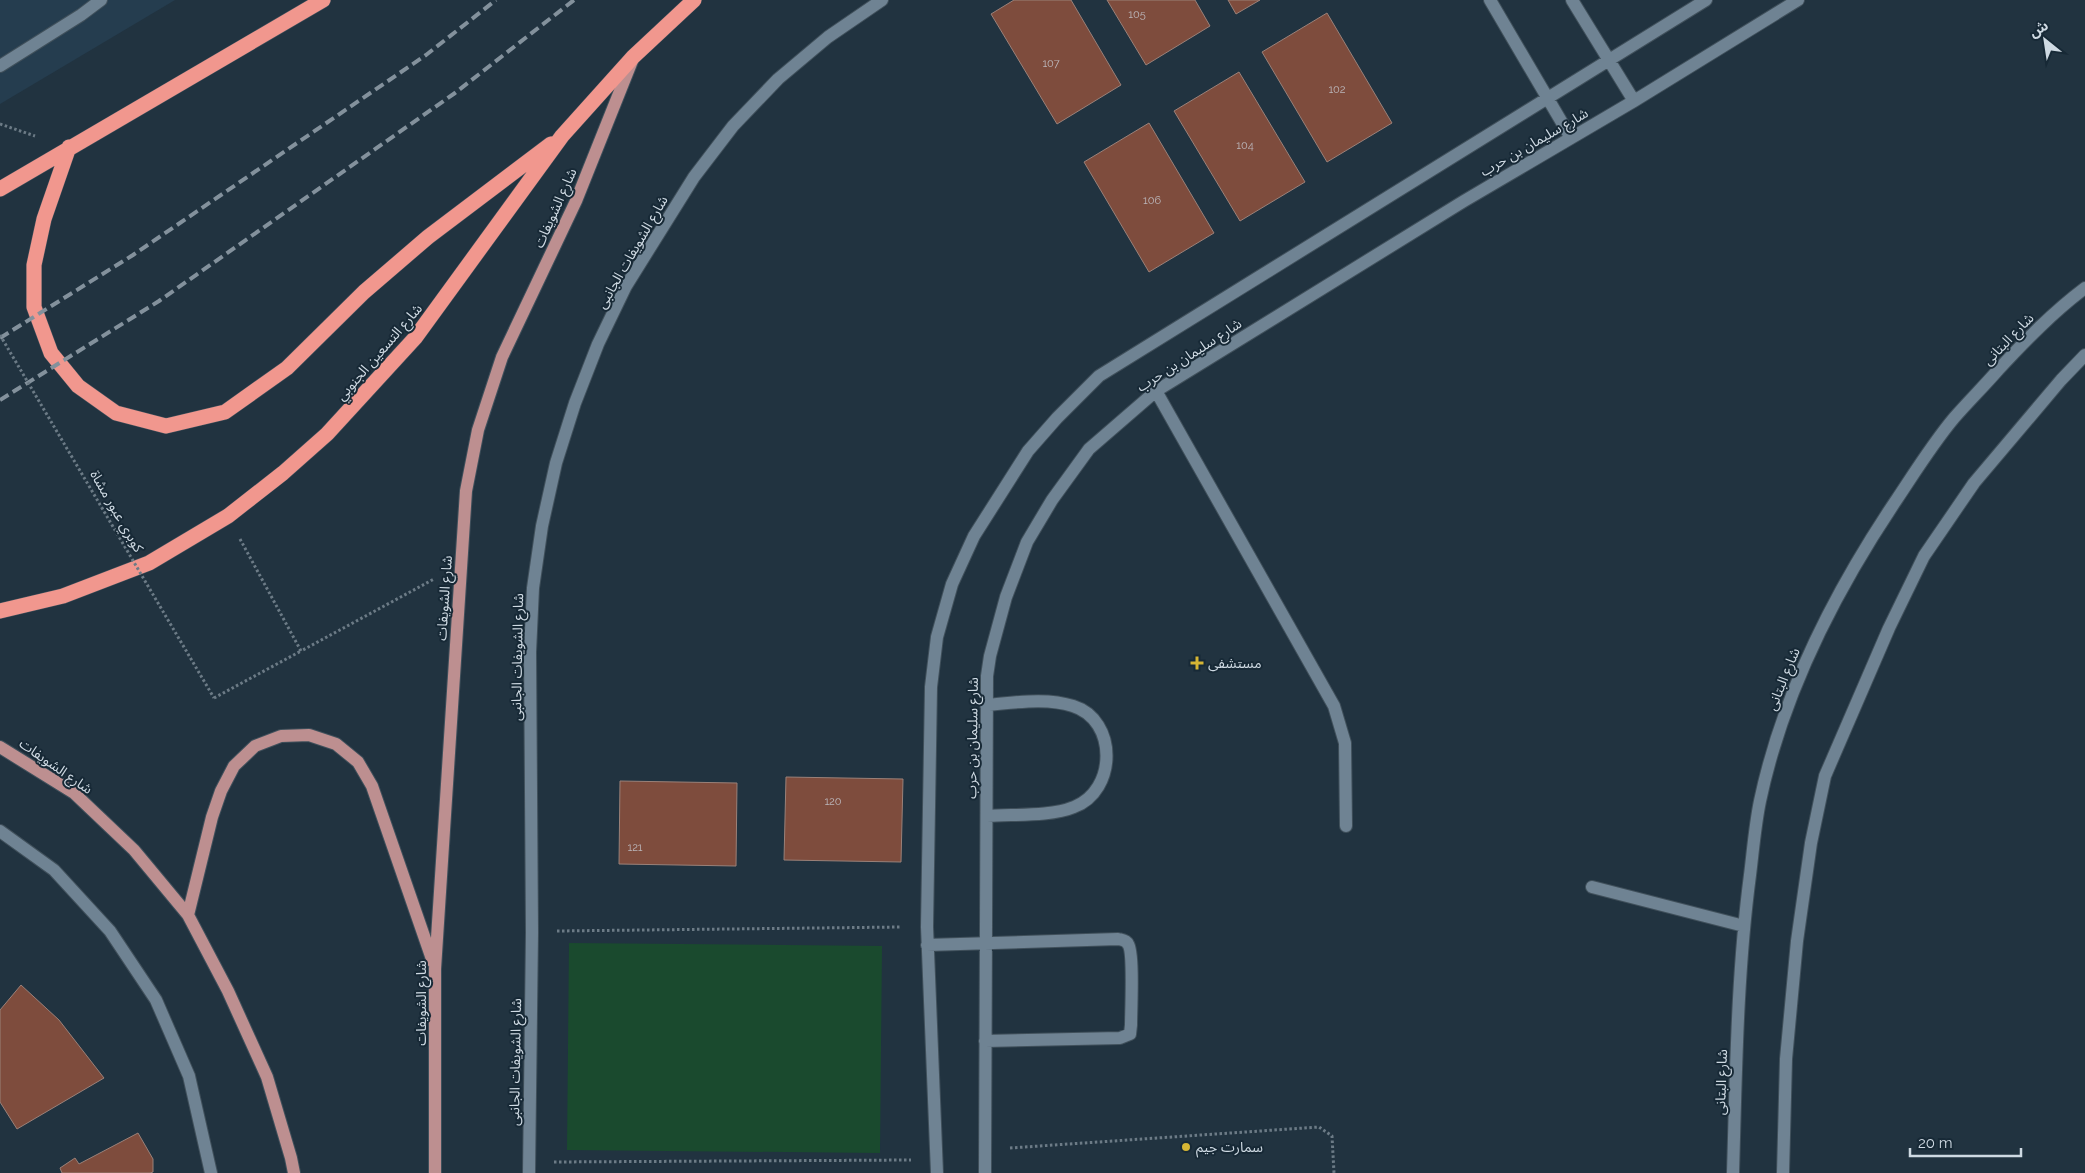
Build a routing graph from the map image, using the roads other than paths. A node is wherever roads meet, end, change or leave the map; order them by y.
1 (100, 0) edge
2 (323, 0) edge
3 (694, 0) edge
4 (882, 0) edge
5 (1490, 0) edge
6 (1572, 0) edge
7 (1706, 0) edge
8 (1798, 0) edge
9 (634, 57) junction
10 (1609, 60) junction
11 (2, 62) edge
12 (1546, 98) junction
13 (1634, 101) junction
14 (562, 136) junction
15 (1571, 138) junction
16 (69, 147) junction
17 (0, 189) edge
18 (2085, 288) edge
19 (2085, 355) edge
20 (1156, 391) junction
21 (0, 611) edge
22 (986, 704) junction
23 (0, 746) edge
24 (987, 816) junction
25 (1346, 826) dead end
26 (0, 831) edge
27 (1592, 887) dead end
28 (188, 915) junction
29 (1744, 926) junction
30 (986, 944) junction
31 (927, 945) junction
32 (435, 969) junction
33 (985, 1041) junction
34 (937, 1167) edge
35 (529, 1168) edge
36 (211, 1173) edge
37 (294, 1173) edge
38 (436, 1173) edge
39 (985, 1173) edge
40 (1733, 1173) edge
41 (1783, 1173) edge

1 - 11 street
2 - 16 highway
3 - 9 highway, شارع التسعين الجنوبي
4 - 35 street, شارع الشويفات الجانبى
5 - 12 street
6 - 10 street
7 - 10 street, شارع سليمان بن حرب
8 - 13 street, شارع سليمان بن حرب
9 - 14 highway, شارع التسعين الجنوبي
9 - 32 main road, شارع الشويفات
10 - 12 street, شارع سليمان بن حرب
10 - 13 street
12 - 15 street
12 - 31 street, شارع سليمان بن حرب
13 - 15 street, شارع سليمان بن حرب
14 - 16 highway
14 - 21 highway, شارع التسعين الجنوبي
15 - 20 street, شارع سليمان بن حرب
16 - 17 highway
18 - 29 street, شارع البتانى
19 - 41 street
20 - 22 street, شارع سليمان بن حرب
20 - 25 street
22 - 24 street, شارع سليمان بن حرب
22 - 24 street
23 - 28 main road, شارع الشويفات
24 - 30 street, شارع سليمان بن حرب
26 - 36 street
27 - 29 street
28 - 32 main road
28 - 37 main road, شارع الشويفات
29 - 40 street, شارع البتانى
30 - 31 street
30 - 33 street, شارع سليمان بن حرب
30 - 33 street
31 - 34 street, شارع سليمان بن حرب
32 - 38 main road, شارع الشويفات
33 - 39 street, شارع سليمان بن حرب

